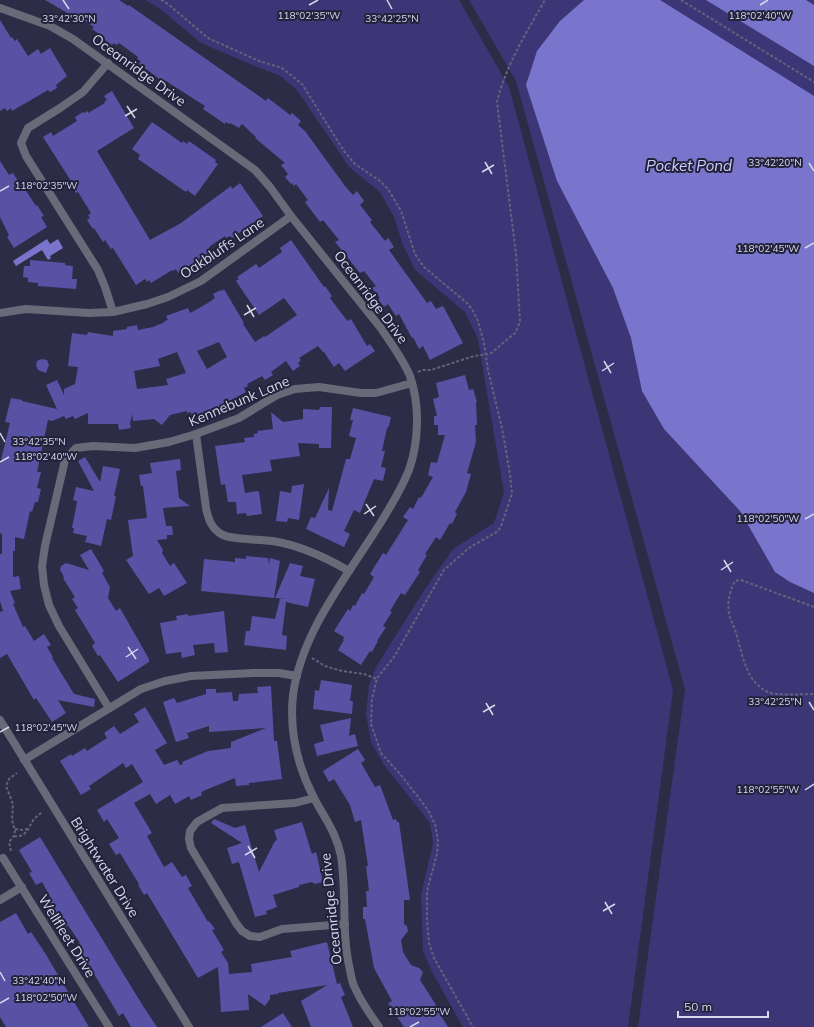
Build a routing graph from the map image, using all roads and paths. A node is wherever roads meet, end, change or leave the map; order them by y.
1 (545, 0) edge
2 (681, 0) edge
3 (0, 8) edge
4 (108, 63) junction
5 (814, 82) edge
6 (291, 216) junction
7 (113, 312) junction
8 (0, 313) edge
9 (410, 378) junction
10 (196, 434) junction
11 (349, 571) junction
12 (814, 607) edge
13 (304, 653) junction
14 (297, 676) junction
15 (377, 679) dead end
16 (814, 694) edge
17 (108, 708) junction
18 (0, 720) edge
19 (24, 760) junction
20 (17, 774) dead end
21 (314, 798) junction
22 (41, 813) dead end
23 (15, 829) junction
24 (29, 829) junction
25 (14, 836) junction
26 (11, 851) dead end
27 (3, 858) dead end
28 (22, 887) junction
29 (0, 900) edge
30 (345, 924) junction
31 (109, 1027) edge
32 (189, 1027) edge
33 (379, 1027) edge

1 - 9 path
2 - 5 path
3 - 4 street, Oceanridge Drive
4 - 6 street, Oceanridge Drive
4 - 7 street
6 - 7 street, Oakbluffs Lane
6 - 9 street, Oceanridge Drive
7 - 8 street, Oakbluffs Lane
9 - 10 street, Kennebunk Lane
9 - 11 street, Oceanridge Drive
10 - 11 street
10 - 17 street, Kennebunk Lane
11 - 13 street, Oceanridge Drive
12 - 16 path
13 - 14 street, Oceanridge Drive
13 - 15 path
14 - 17 street
14 - 21 street, Oceanridge Drive
17 - 19 street
18 - 19 street, Brightwater Drive
19 - 32 street, Brightwater Drive
20 - 23 path
21 - 30 street, Oceanridge Drive
21 - 30 street
22 - 24 path
23 - 24 path
23 - 25 path
24 - 25 path
25 - 26 path
27 - 28 street, Wellfleet Drive
28 - 29 street
28 - 31 street, Wellfleet Drive
30 - 33 street, Oceanridge Drive

